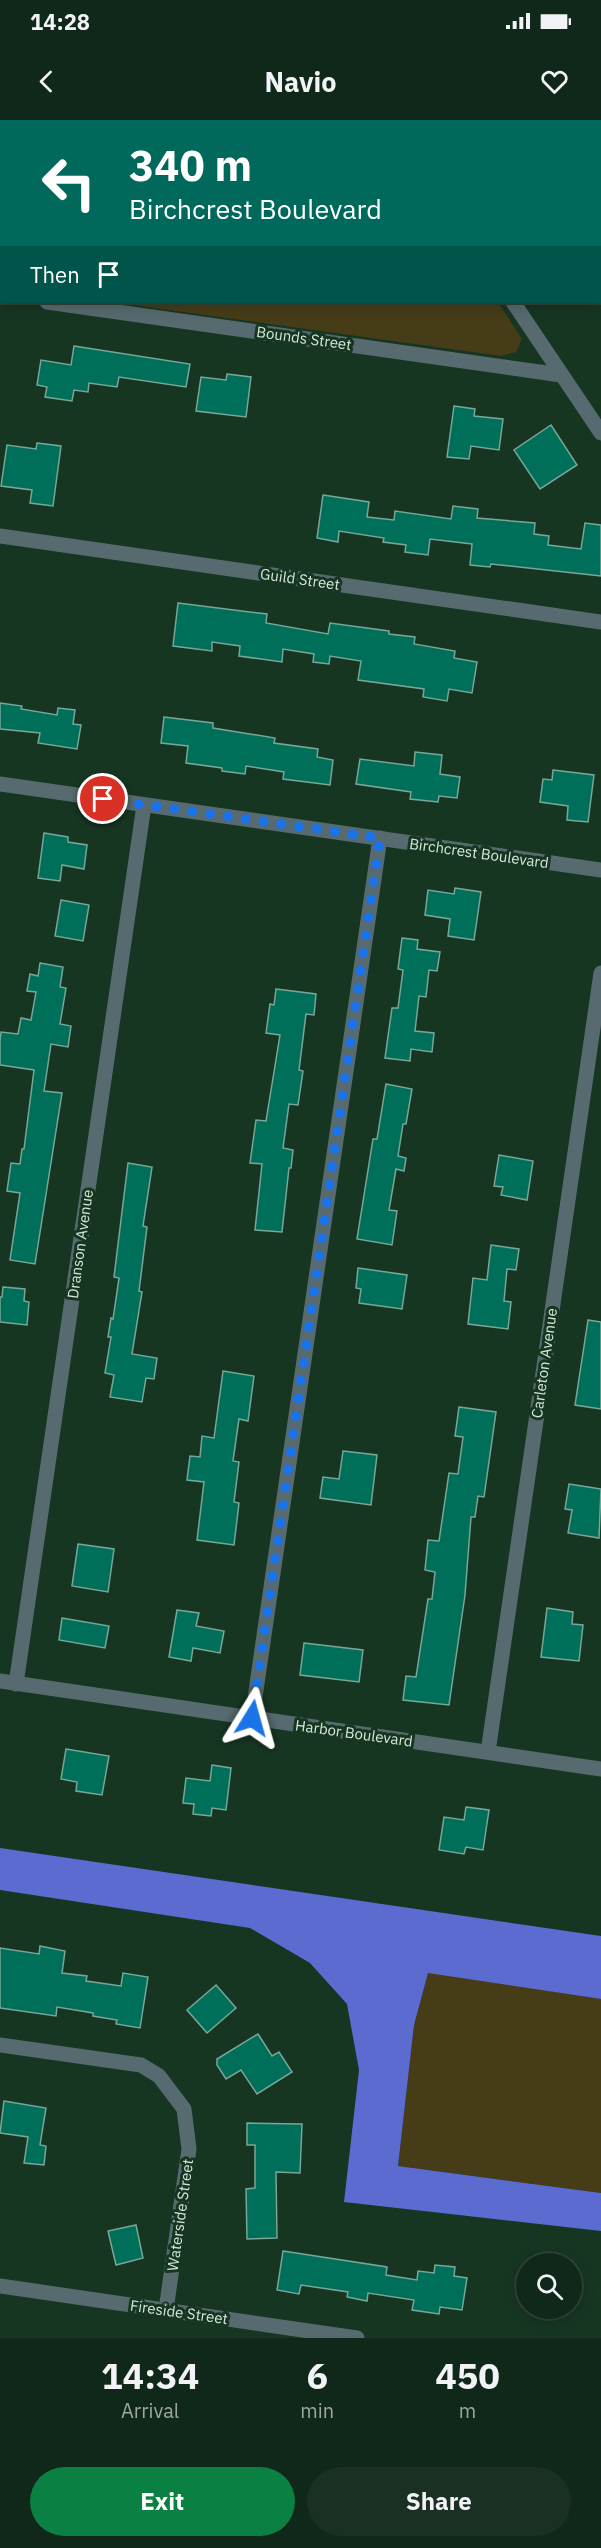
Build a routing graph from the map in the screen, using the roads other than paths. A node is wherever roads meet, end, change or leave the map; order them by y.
1 (54, 303) edge
2 (514, 303) edge
3 (561, 375) junction
4 (601, 433) edge
5 (0, 536) edge
6 (601, 622) edge
7 (0, 784) edge
8 (144, 805) junction
9 (380, 838) junction
10 (601, 870) edge
11 (601, 973) edge
12 (0, 1681) edge
13 (16, 1684) junction
14 (252, 1718) junction
15 (488, 1752) junction
16 (601, 1769) edge
17 (0, 2045) edge
18 (0, 2286) edge
19 (166, 2310) junction
20 (357, 2338) edge

1 - 3 street, Bounds Street
2 - 3 street
3 - 4 street
5 - 6 street, Guild Street
7 - 8 street, Birchcrest Boulevard
8 - 9 street, Birchcrest Boulevard
8 - 13 street, Dranson Avenue
9 - 10 street, Birchcrest Boulevard
9 - 14 street
11 - 15 street, Carleton Avenue
12 - 13 street, Harbor Boulevard
13 - 14 street, Harbor Boulevard
14 - 15 street, Harbor Boulevard
15 - 16 street, Harbor Boulevard
17 - 19 street, Waterside Street
18 - 19 street, Fireside Street
19 - 20 street, Fireside Street

